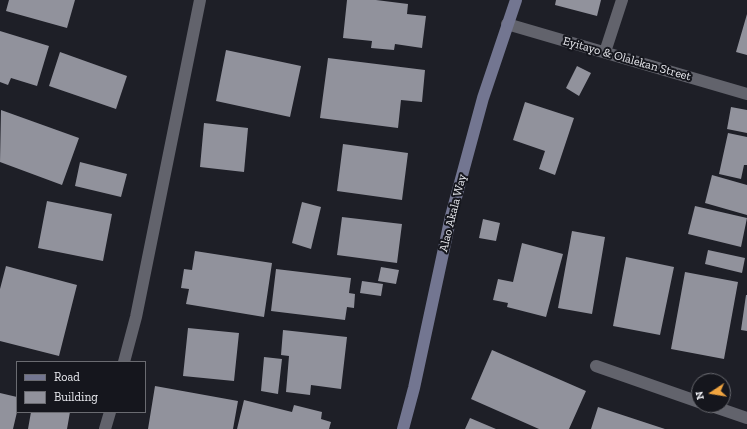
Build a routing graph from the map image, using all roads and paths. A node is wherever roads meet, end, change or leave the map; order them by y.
1 (200, 0) edge
2 (516, 0) edge
3 (622, 0) edge
4 (507, 24) junction
5 (605, 52) junction
6 (747, 94) edge
7 (124, 361) edge
8 (596, 366) dead end
9 (691, 399) edge
10 (110, 413) edge
11 (731, 413) edge
12 (747, 418) edge
13 (105, 429) edge
14 (403, 429) edge

1 - 7 street
2 - 4 street, Alao Akala Way
3 - 5 street
4 - 5 street, Eyitayo & Olalekan Street
4 - 14 street, Alao Akala Way
5 - 6 street, Eyitayo & Olalekan Street
8 - 9 street
10 - 13 street
11 - 12 street

